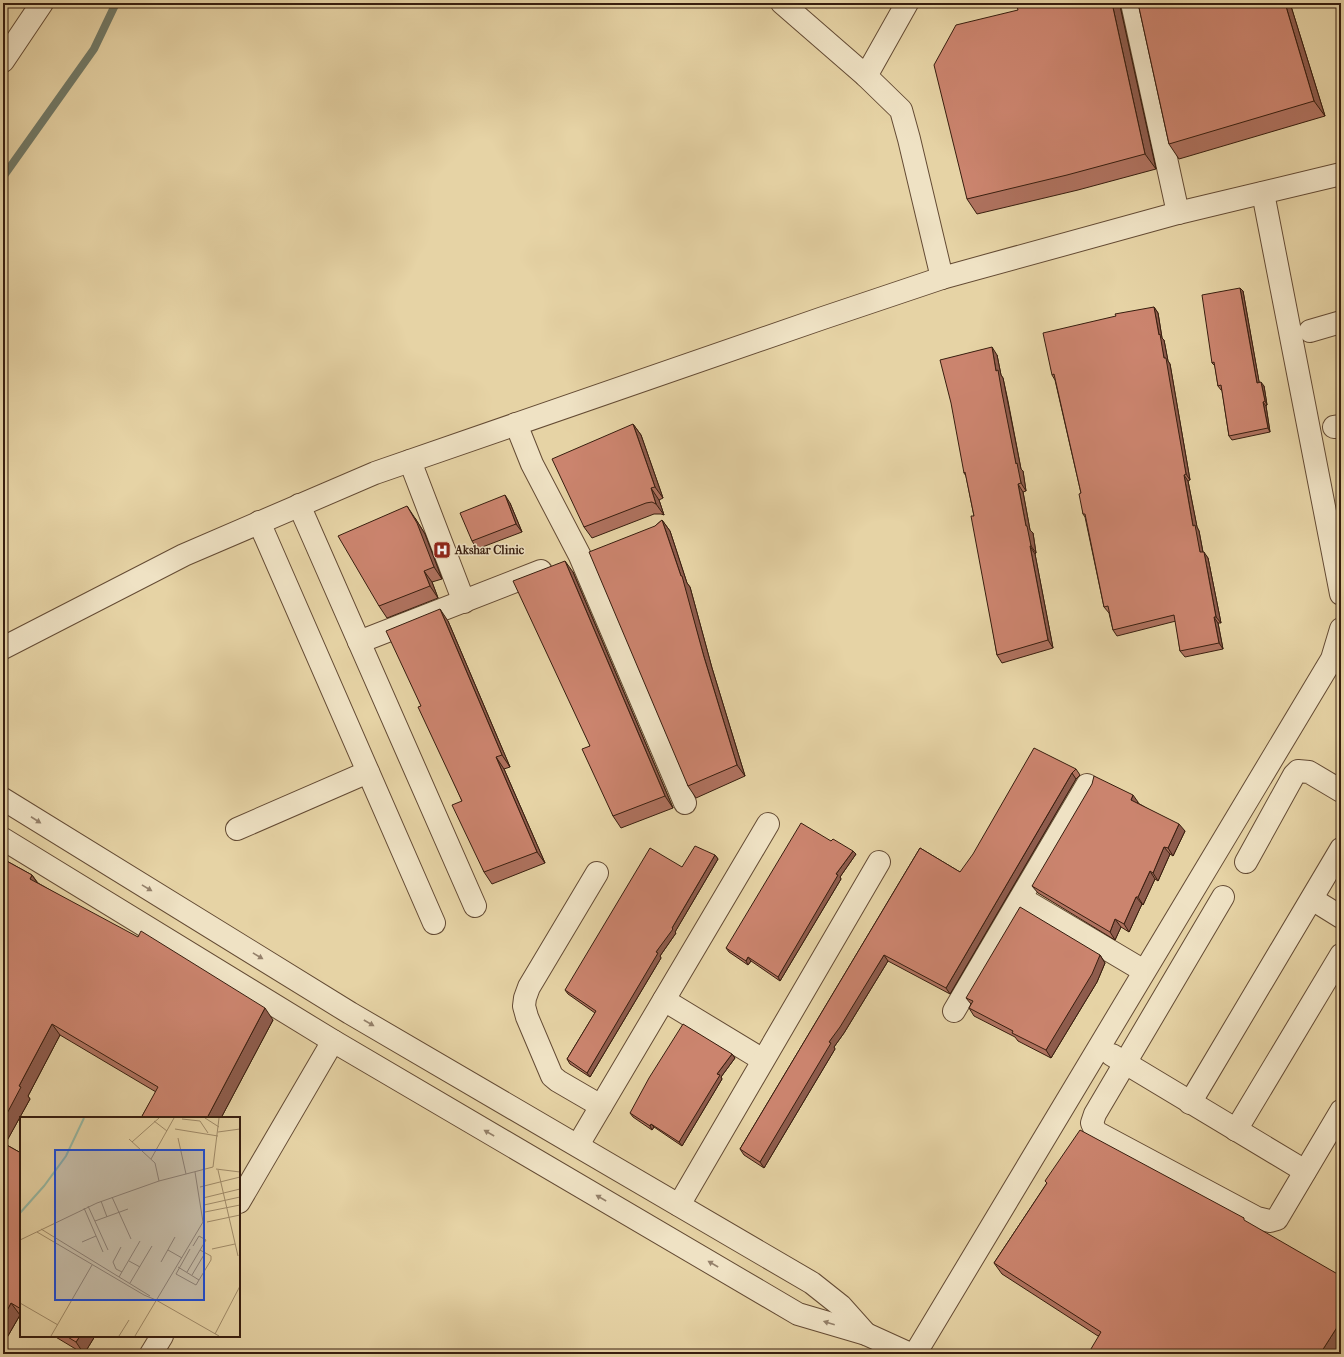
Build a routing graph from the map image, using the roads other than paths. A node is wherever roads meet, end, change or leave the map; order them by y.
1 (42, 3) edge
2 (782, 3) edge
3 (907, 3) edge
4 (1132, 3) edge
5 (3, 61) edge
6 (866, 76) junction
7 (1341, 174) edge
8 (1263, 193) junction
9 (1178, 213) junction
10 (942, 278) junction
11 (1341, 322) edge
12 (1310, 331) dead end
13 (516, 424) junction
14 (410, 461) junction
15 (299, 505) junction
16 (259, 522) junction
17 (602, 548) edge
18 (580, 556) junction
19 (1341, 594) edge
20 (464, 602) junction
21 (1341, 630) edge
22 (360, 642) junction
23 (3, 648) edge
24 (368, 772) junction
25 (1087, 785) dead end
26 (1341, 791) edge
27 (3, 799) edge
28 (685, 803) dead end
29 (768, 824) dead end
30 (237, 829) dead end
31 (3, 839) edge
32 (1341, 849) edge
33 (878, 862) dead end
34 (1246, 862) dead end
35 (597, 873) dead end
36 (1223, 897) dead end
37 (1021, 898) junction
38 (1312, 900) junction
39 (474, 906) dead end
40 (1341, 917) edge
41 (434, 923) dead end
42 (1341, 955) edge
43 (1144, 972) junction
44 (664, 1000) junction
45 (954, 1011) dead end
46 (332, 1041) junction
47 (1098, 1047) junction
48 (764, 1060) junction
49 (1124, 1062) junction
50 (1190, 1103) junction
51 (602, 1106) junction
52 (1341, 1111) edge
53 (1236, 1130) junction
54 (578, 1145) junction
55 (1305, 1172) junction
56 (240, 1200) edge
57 (679, 1205) junction
58 (866, 1334) junction
59 (161, 1337) edge
60 (151, 1354) edge
61 (910, 1354) edge
62 (915, 1354) edge

1 - 5 street
2 - 6 street
3 - 6 street
4 - 9 street
6 - 10 street
7 - 8 street
8 - 9 street
8 - 19 street
9 - 10 street
10 - 13 street
11 - 12 street
13 - 14 street
13 - 18 street
14 - 15 street
14 - 20 street
15 - 16 street
15 - 22 street
16 - 23 street
16 - 24 street
17 - 18 street
18 - 20 street
18 - 28 street
20 - 22 street
21 - 43 street
22 - 39 street
24 - 30 street
24 - 41 street
25 - 37 street
26 - 34 street
27 -> 54 street
29 - 44 street
31 - 46 street
32 - 38 street
33 - 48 street
35 - 51 street
36 - 49 street
37 - 43 street
37 - 45 street
38 - 40 street
38 - 50 street
42 - 53 street
43 - 47 street
44 - 48 street
44 - 51 street
46 - 56 street
58 -> 46 street
47 - 49 street
47 - 62 street
48 - 57 street
49 - 50 street
49 - 55 street
50 - 53 street
51 - 54 street
52 - 55 street
53 - 55 street
54 - 57 street
57 - 58 street
58 - 61 street
59 - 60 street

